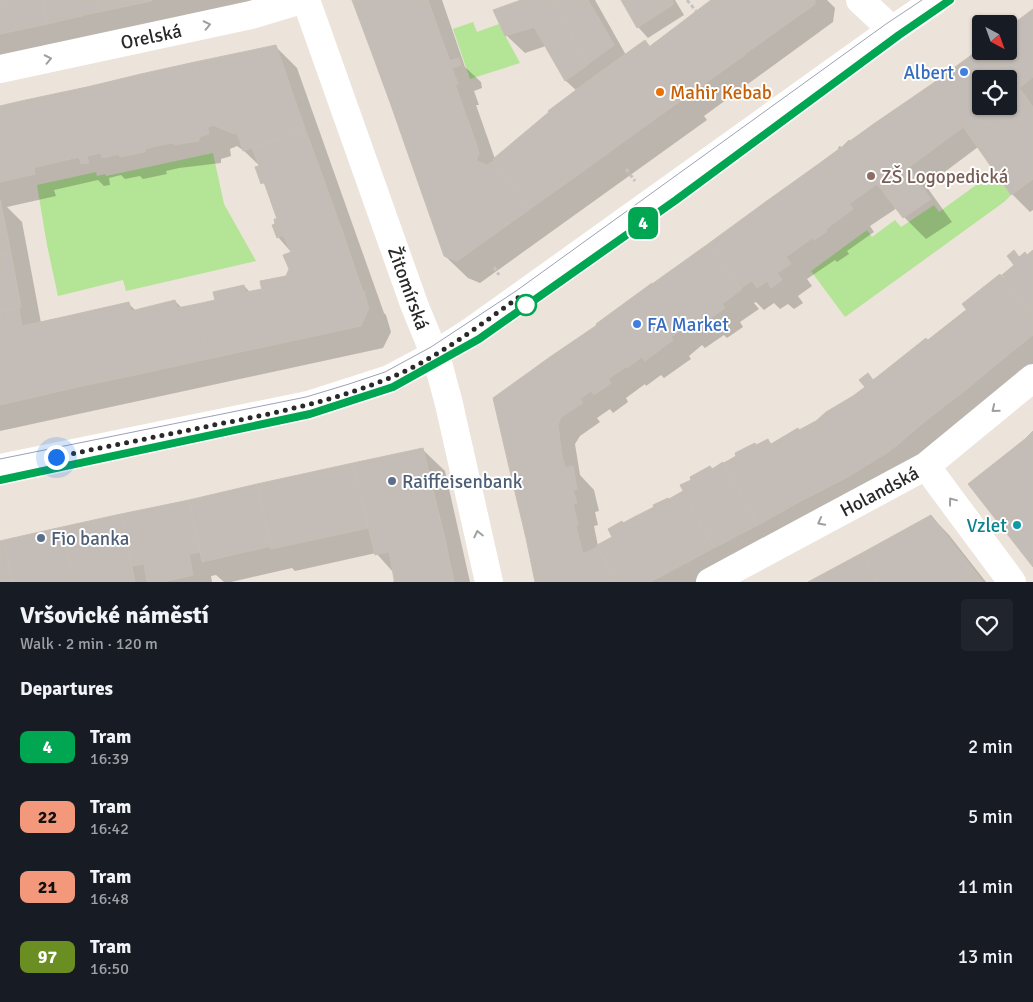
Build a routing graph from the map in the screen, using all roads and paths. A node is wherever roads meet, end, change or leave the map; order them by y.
1 (301, 0) edge
2 (306, 0) edge
3 (687, 0) edge
4 (860, 0) edge
5 (936, 0) edge
6 (696, 11) dead end
7 (892, 30) junction
8 (0, 69) edge
9 (434, 355) junction
10 (1033, 378) edge
11 (926, 466) junction
12 (0, 468) edge
13 (489, 582) edge
14 (710, 582) edge
15 (1012, 582) edge

8 -> 1 street, Orelská
2 - 9 street, Žitomírská
3 - 6 path
4 - 7 street
5 - 7 street
7 - 9 street
9 - 12 street
13 -> 9 street, Žitomírská
10 -> 11 street, Holandská
11 -> 14 street, Holandská
15 -> 11 street

